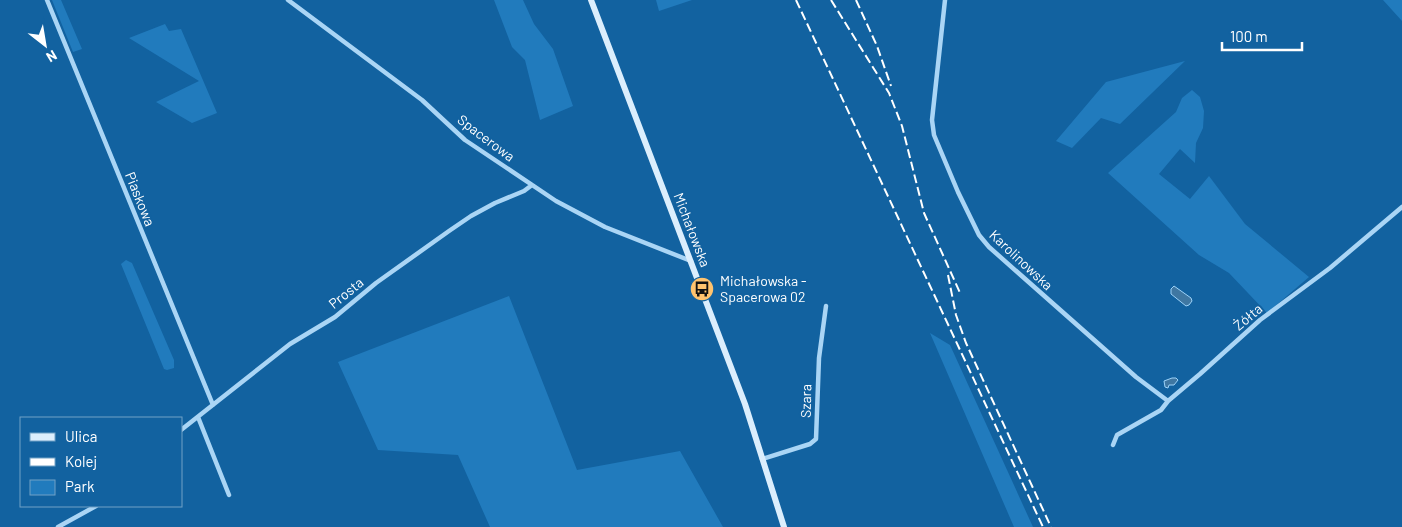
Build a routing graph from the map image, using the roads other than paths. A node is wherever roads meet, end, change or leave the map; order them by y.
1 (47, 0) edge
2 (288, 0) edge
3 (591, 0) edge
4 (945, 0) edge
5 (532, 185) junction
6 (1402, 207) edge
7 (691, 261) junction
8 (826, 306) dead end
9 (1168, 401) junction
10 (213, 405) junction
11 (198, 418) junction
12 (182, 429) edge
13 (1113, 445) dead end
14 (762, 459) junction
15 (229, 495) dead end
16 (94, 507) edge
17 (58, 527) edge
18 (784, 527) edge

1 - 10 street, Piaskowa
2 - 5 street, Spacerowa
3 - 7 street, Michałowska
4 - 9 street, Karolinowska
5 - 7 street, Spacerowa
5 - 10 street, Prosta
6 - 9 street, Żółta
7 - 14 street, Michałowska
8 - 14 street, Szara
9 - 13 street, Żółta
10 - 11 street, Prosta
11 - 12 street, Prosta
11 - 15 street
14 - 18 street, Michałowska
16 - 17 street

